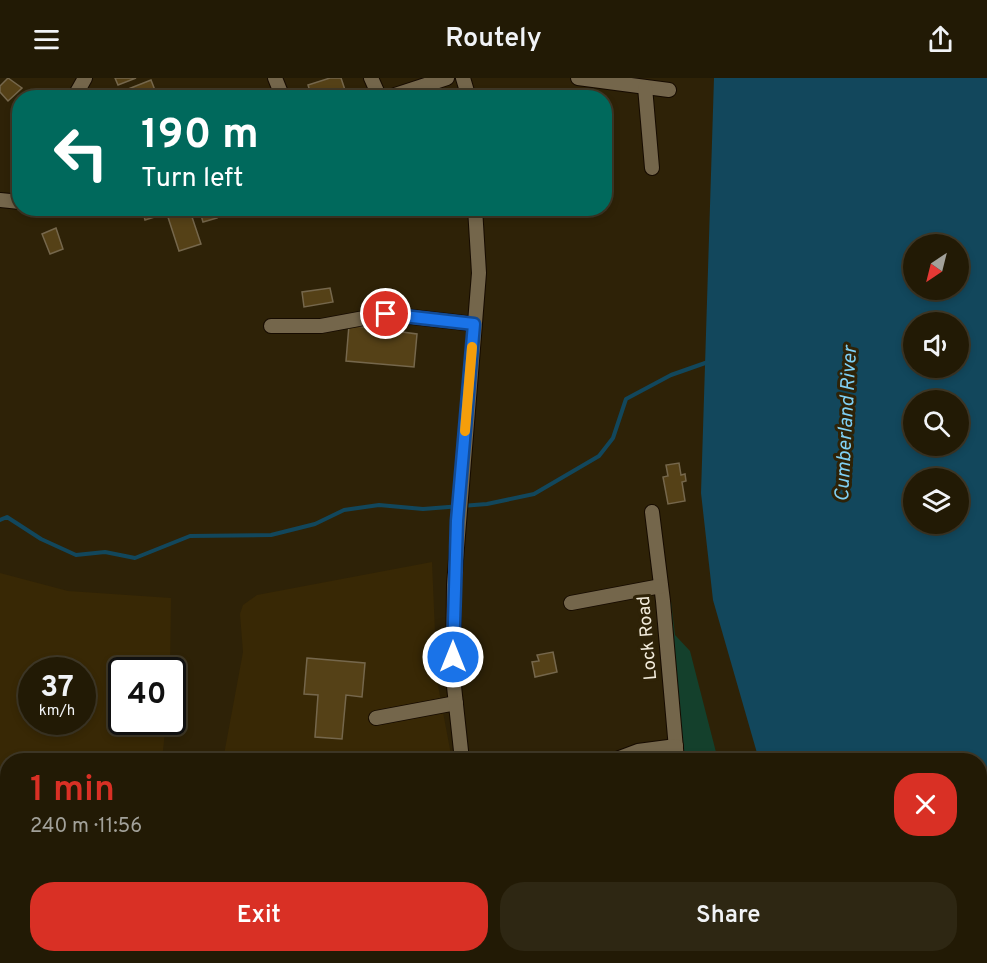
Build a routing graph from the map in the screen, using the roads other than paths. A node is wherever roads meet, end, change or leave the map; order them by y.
1 (447, 78) edge
2 (578, 78) edge
3 (645, 87) junction
4 (410, 90) edge
5 (669, 90) dead end
6 (652, 168) dead end
7 (476, 216) edge
8 (474, 324) junction
9 (272, 326) dead end
10 (652, 512) dead end
11 (661, 586) junction
12 (571, 603) dead end
13 (456, 703) junction
14 (376, 718) dead end
15 (676, 746) junction
16 (461, 753) edge
17 (633, 753) edge
18 (676, 753) edge

1 - 4 street
2 - 3 street
3 - 5 street
3 - 6 street
7 - 8 street
8 - 9 street
8 - 13 street
10 - 11 street, Lock Road
11 - 12 street
11 - 15 street, Lock Road
13 - 14 street
13 - 16 street
15 - 17 street
15 - 18 street, Lock Road

